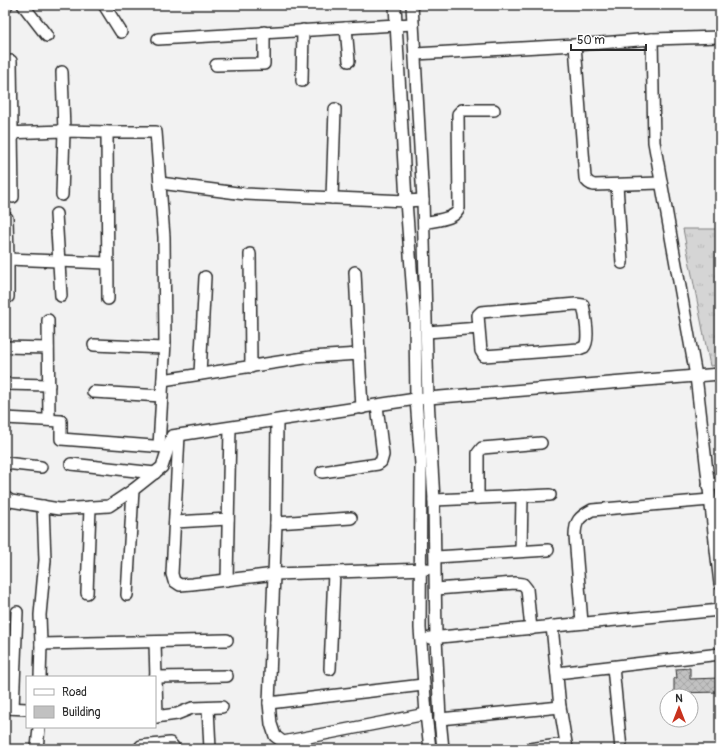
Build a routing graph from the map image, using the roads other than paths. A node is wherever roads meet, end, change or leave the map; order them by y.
1 (7, 5) edge
2 (23, 5) edge
3 (104, 5) edge
4 (395, 5) edge
5 (412, 5) edge
6 (5, 8) edge
7 (414, 24) junction
8 (396, 25) junction
9 (346, 28) junction
10 (303, 30) junction
11 (121, 32) dead end
12 (264, 32) junction
13 (47, 36) dead end
14 (720, 37) edge
15 (158, 39) dead end
16 (652, 40) junction
17 (575, 45) junction
18 (415, 54) junction
19 (11, 60) dead end
20 (349, 60) dead end
21 (216, 65) dead end
22 (62, 72) dead end
23 (302, 81) dead end
24 (335, 109) dead end
25 (494, 110) dead end
26 (64, 131) junction
27 (107, 132) junction
28 (8, 133) edge
29 (160, 183) junction
30 (661, 183) junction
31 (617, 185) junction
32 (62, 195) dead end
33 (13, 197) dead end
34 (332, 198) junction
35 (423, 200) junction
36 (406, 201) junction
37 (56, 214) dead end
38 (7, 218) dead end
39 (424, 223) junction
40 (250, 254) dead end
41 (8, 259) junction
42 (60, 261) junction
43 (108, 263) junction
44 (622, 263) dead end
45 (355, 272) dead end
46 (205, 277) dead end
47 (61, 296) dead end
48 (8, 297) dead end
49 (108, 299) dead end
50 (48, 320) dead end
51 (479, 328) junction
52 (426, 332) junction
53 (94, 345) dead end
54 (5, 347) edge
55 (48, 348) junction
56 (164, 348) junction
57 (359, 354) junction
58 (251, 367) junction
59 (200, 374) junction
60 (720, 374) edge
61 (696, 376) junction
62 (163, 380) junction
63 (5, 384) edge
64 (49, 385) junction
65 (93, 392) dead end
66 (162, 396) junction
67 (416, 399) junction
68 (428, 399) junction
69 (377, 406) junction
70 (362, 408) junction
71 (5, 418) edge
72 (49, 420) junction
73 (277, 421) junction
74 (230, 428) junction
75 (179, 435) junction
76 (541, 443) dead end
77 (164, 447) junction
78 (5, 463) edge
79 (71, 464) dead end
80 (40, 467) dead end
81 (322, 472) dead end
82 (155, 473) junction
83 (720, 484) edge
84 (708, 486) junction
85 (133, 490) junction
86 (550, 495) dead end
87 (522, 496) junction
88 (5, 497) edge
89 (478, 498) junction
90 (434, 500) junction
91 (710, 500) junction
92 (43, 506) junction
93 (90, 507) junction
94 (228, 518) junction
95 (351, 518) dead end
96 (175, 522) junction
97 (276, 523) junction
98 (548, 550) dead end
99 (521, 551) junction
100 (436, 557) junction
101 (421, 569) junction
102 (436, 569) junction
103 (334, 572) junction
104 (275, 574) junction
105 (227, 580) junction
106 (720, 584) edge
107 (436, 589) junction
108 (87, 594) dead end
109 (127, 595) dead end
110 (720, 610) edge
111 (17, 612) dead end
112 (582, 623) junction
113 (552, 626) junction
114 (531, 628) junction
115 (436, 638) junction
116 (421, 639) junction
117 (227, 640) dead end
118 (155, 642) junction
119 (41, 644) junction
120 (720, 654) edge
121 (613, 667) junction
122 (330, 669) dead end
123 (557, 673) junction
124 (40, 676) edge
125 (156, 676) edge
126 (227, 676) dead end
127 (156, 677) edge
128 (423, 685) junction
129 (269, 703) junction
130 (222, 707) dead end
131 (9, 708) edge
132 (208, 708) junction
133 (560, 708) junction
134 (26, 709) edge
135 (426, 714) junction
136 (156, 717) edge
137 (440, 720) junction
138 (38, 728) edge
139 (566, 746) edge
140 (140, 748) edge
141 (37, 749) edge
142 (174, 749) edge
143 (210, 749) edge
144 (430, 749) edge
145 (443, 749) edge
146 (529, 749) edge
147 (622, 749) edge

1 - 6 street
2 - 13 street
3 - 11 street
4 - 8 street
5 - 7 street
7 - 8 street
7 - 18 street
8 - 9 street
8 - 36 street
9 - 10 street
9 - 20 street
10 - 12 street
10 - 23 street
12 - 15 street
12 - 21 street
14 - 16 street
16 - 17 street
16 - 30 street
17 - 18 street
17 - 31 street
18 - 35 street
19 - 28 street
22 - 26 street
24 - 34 street
25 - 39 street
26 - 27 street
26 - 28 street
26 - 32 street
27 - 29 street
27 - 43 street
28 - 33 street
29 - 34 street
29 - 56 street
30 - 31 street
30 - 61 street
31 - 44 street
34 - 36 street
35 - 36 street
35 - 39 street
36 - 67 street
37 - 42 street
38 - 41 street
39 - 52 street
40 - 58 street
41 - 42 street
41 - 48 street
42 - 43 street
42 - 47 street
43 - 49 street
45 - 57 street
46 - 59 street
50 - 55 street
51 - 51 street
51 - 52 street
52 - 68 street
53 - 56 street
54 - 55 street
55 - 64 street
56 - 62 street
57 - 58 street
57 - 70 street
58 - 59 street
59 - 62 street
60 - 61 street
61 - 68 street
61 - 84 street
62 - 66 street
63 - 64 street
64 - 72 street
65 - 66 street
66 - 77 street
67 - 68 street
67 - 69 street
67 - 101 street
68 - 90 street
69 - 70 street
69 - 81 street
70 - 73 street
71 - 72 street
72 - 77 street
73 - 74 street
73 - 97 street
74 - 75 street
74 - 94 street
75 - 77 street
75 - 96 street
76 - 89 street
77 - 82 street
78 - 80 street
79 - 82 street
82 - 85 street
83 - 84 street
84 - 91 street
85 - 93 street
85 - 109 street
86 - 87 street
87 - 89 street
87 - 99 street
88 - 92 street
89 - 90 street
90 - 100 street
91 - 106 street
91 - 112 street
92 - 93 street
92 - 119 street
93 - 108 street
94 - 96 street
94 - 105 street
95 - 97 street
96 - 105 street
97 - 104 street
98 - 99 street
99 - 100 street
100 - 102 street
101 - 102 street
101 - 103 street
101 - 116 street
102 - 107 street
103 - 104 street
103 - 122 street
104 - 105 street
104 - 129 street
107 - 114 street
107 - 115 street
110 - 112 street
111 - 131 street
112 - 113 street
113 - 114 street
113 - 123 street
114 - 115 street
115 - 116 street
115 - 137 street
116 - 128 street
117 - 118 street
118 - 119 street
118 - 125 street
119 - 124 street
120 - 121 street
121 - 123 street
121 - 147 street
123 - 133 street
126 - 127 street
127 - 136 street
128 - 129 street
128 - 135 street
129 - 135 street
130 - 132 street
131 - 134 street
132 - 136 street
132 - 143 street
133 - 137 street
133 - 139 street
135 - 144 street
137 - 145 street
138 - 141 street
139 - 146 street
140 - 142 street

